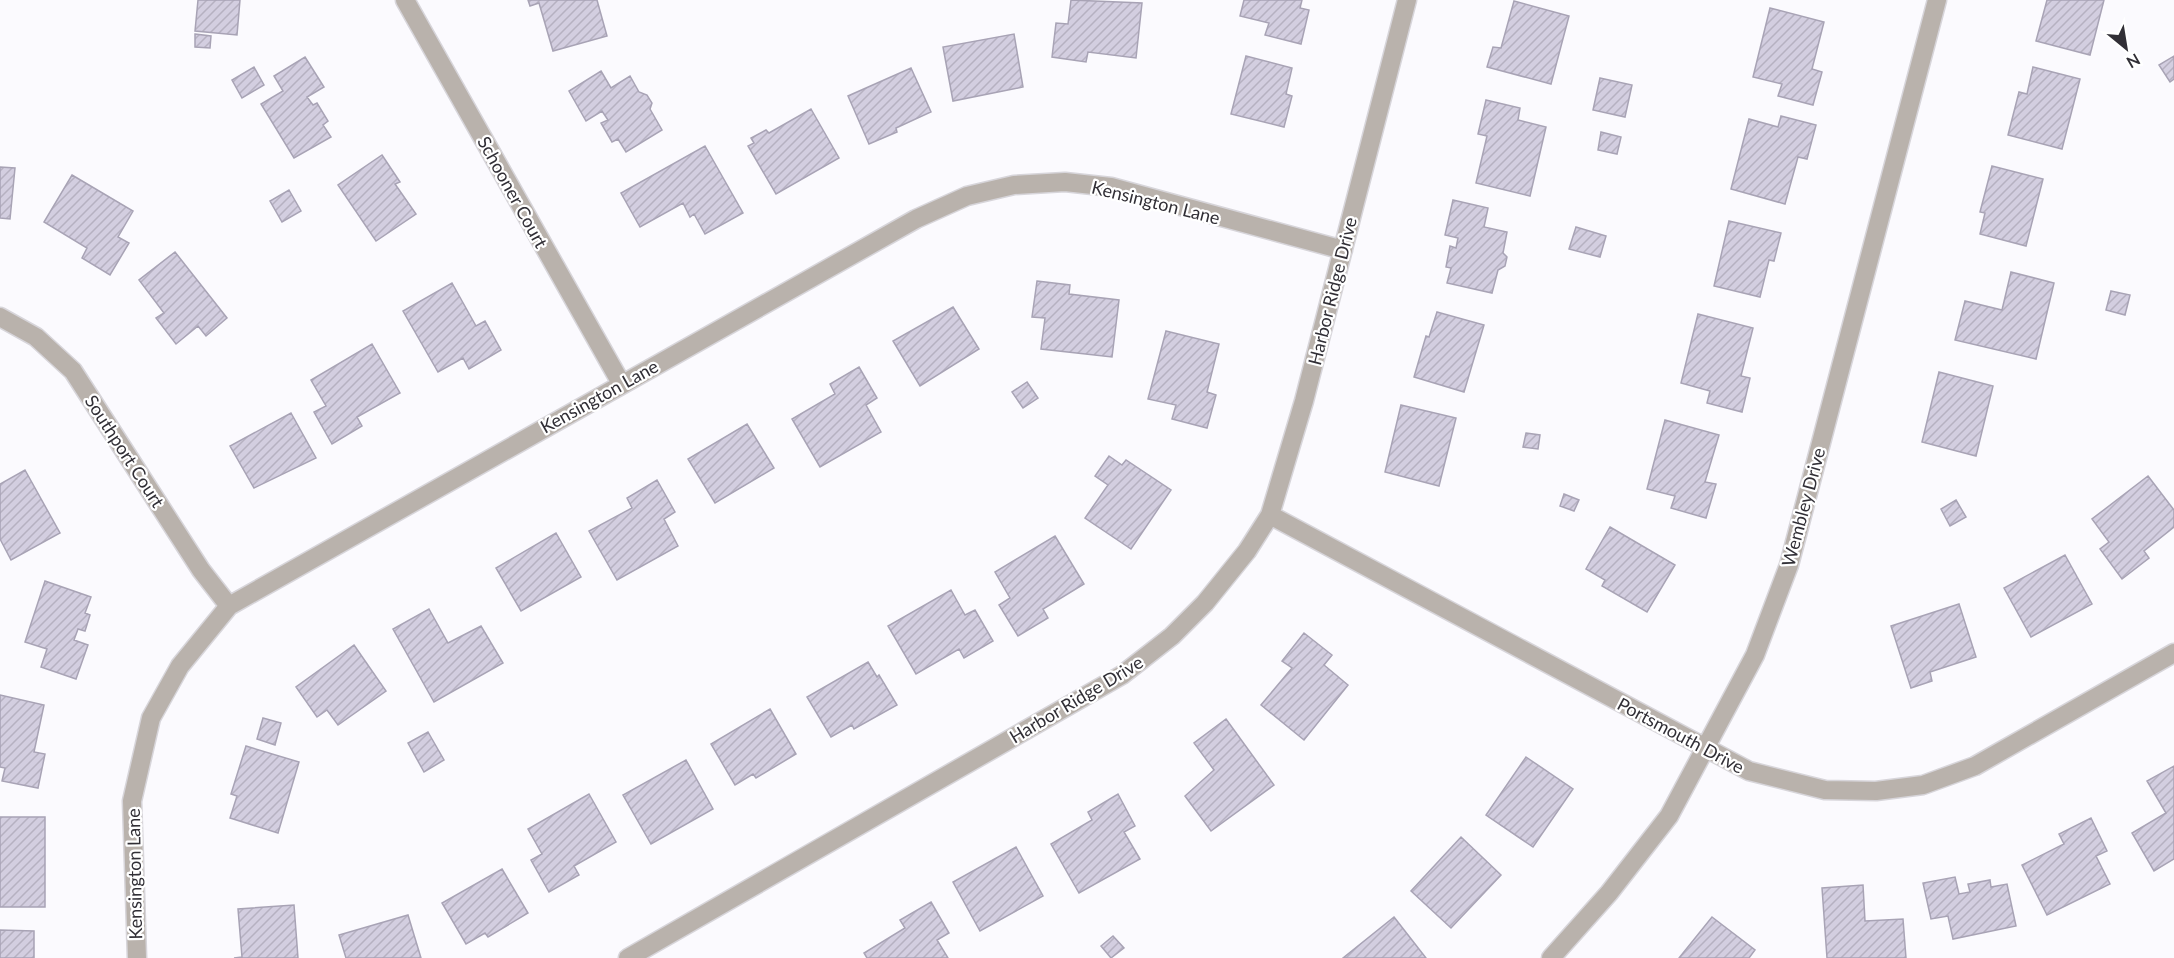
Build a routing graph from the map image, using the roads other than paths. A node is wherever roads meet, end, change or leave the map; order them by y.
1 (405, 0) edge
2 (1407, 0) edge
3 (1937, 0) edge
4 (1343, 250) junction
5 (0, 317) edge
6 (621, 383) junction
7 (1270, 515) junction
8 (229, 606) junction
9 (2174, 653) edge
10 (1706, 749) junction
11 (137, 958) edge
12 (628, 958) edge
13 (1551, 958) edge

1 - 6 street, Schooner Court
2 - 4 street, Harbor Ridge Drive
3 - 10 street, Wembley Drive
4 - 6 street, Kensington Lane
4 - 7 street, Harbor Ridge Drive
5 - 8 street, Southport Court
6 - 8 street, Kensington Lane
7 - 10 street, Portsmouth Drive
7 - 12 street, Harbor Ridge Drive
8 - 11 street, Kensington Lane
9 - 10 street, Portsmouth Drive
10 - 13 street, Wembley Drive

